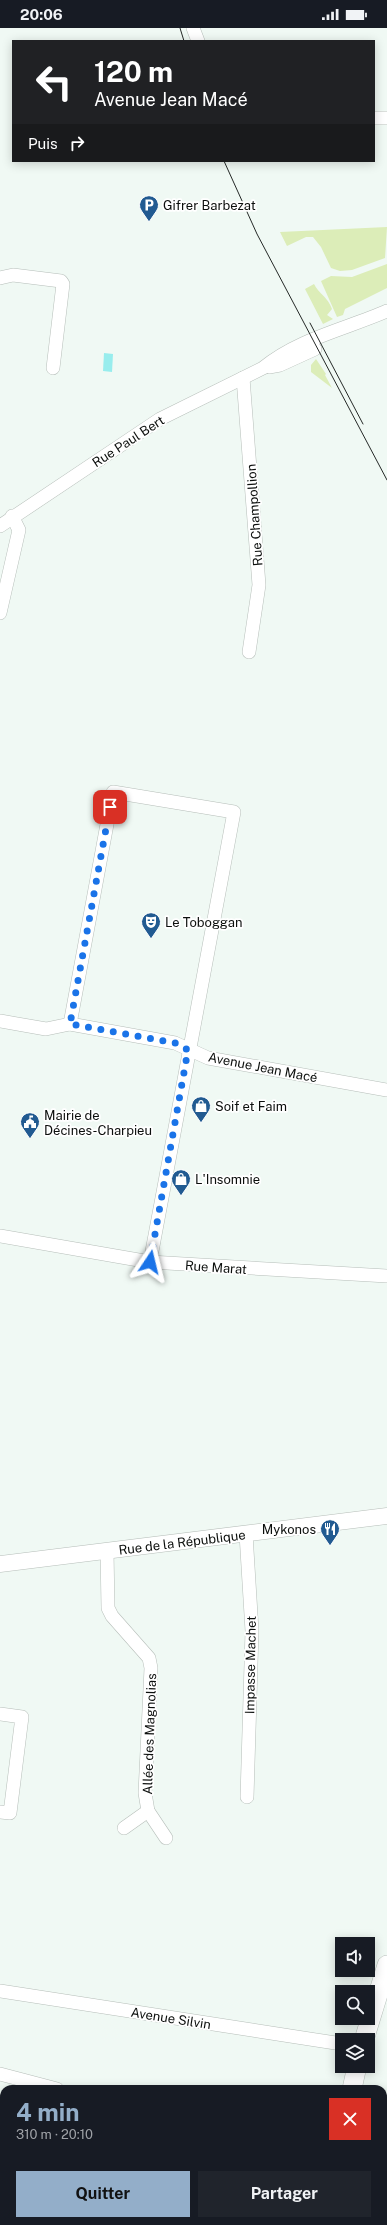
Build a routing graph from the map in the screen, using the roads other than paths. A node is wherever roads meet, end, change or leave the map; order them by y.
1 (193, 28) edge
2 (198, 40) edge
3 (375, 118) edge
4 (387, 118) edge
5 (0, 278) edge
6 (387, 311) edge
7 (53, 368) dead end
8 (243, 378) junction
9 (12, 516) junction
10 (0, 526) edge
11 (0, 613) edge
12 (249, 652) dead end
13 (0, 1021) edge
14 (70, 1024) junction
15 (188, 1050) junction
16 (387, 1090) edge
17 (0, 1236) edge
18 (150, 1262) junction
19 (387, 1276) edge
20 (387, 1516) edge
21 (246, 1534) junction
22 (107, 1552) junction
23 (0, 1564) edge
24 (0, 1714) edge
25 (247, 1797) dead end
26 (0, 1812) edge
27 (148, 1812) junction
28 (124, 1828) dead end
29 (166, 1838) dead end
30 (387, 1965) edge
31 (0, 1991) edge
32 (366, 2033) edge
33 (335, 2043) edge
34 (356, 2073) edge
35 (0, 2074) edge
36 (42, 2085) edge
37 (353, 2085) edge

1 - 2 street
3 - 4 street
5 - 7 street
6 - 8 street, Rue Paul Bert
8 - 9 street, Rue Paul Bert
8 - 12 street, Rue Champollion
9 - 10 street, Rue Paul Bert
9 - 11 street
13 - 14 street, Avenue Jean Macé
14 - 15 street, Avenue Jean Macé
14 - 15 street
15 - 16 street, Avenue Jean Macé
15 - 18 street
17 - 18 street, Rue Marat
18 - 19 street, Rue Marat
20 - 21 street, Rue de la République
21 - 22 street, Rue de la République
21 - 25 street, Impasse Machet
22 - 23 street, Rue de la République
22 - 27 street, Allée des Magnolias
24 - 26 street
27 - 28 street, Allée des Magnolias
27 - 29 street, Allée des Magnolias
30 - 32 main road
31 - 33 street, Avenue Silvin
34 - 37 main road
35 - 36 street

